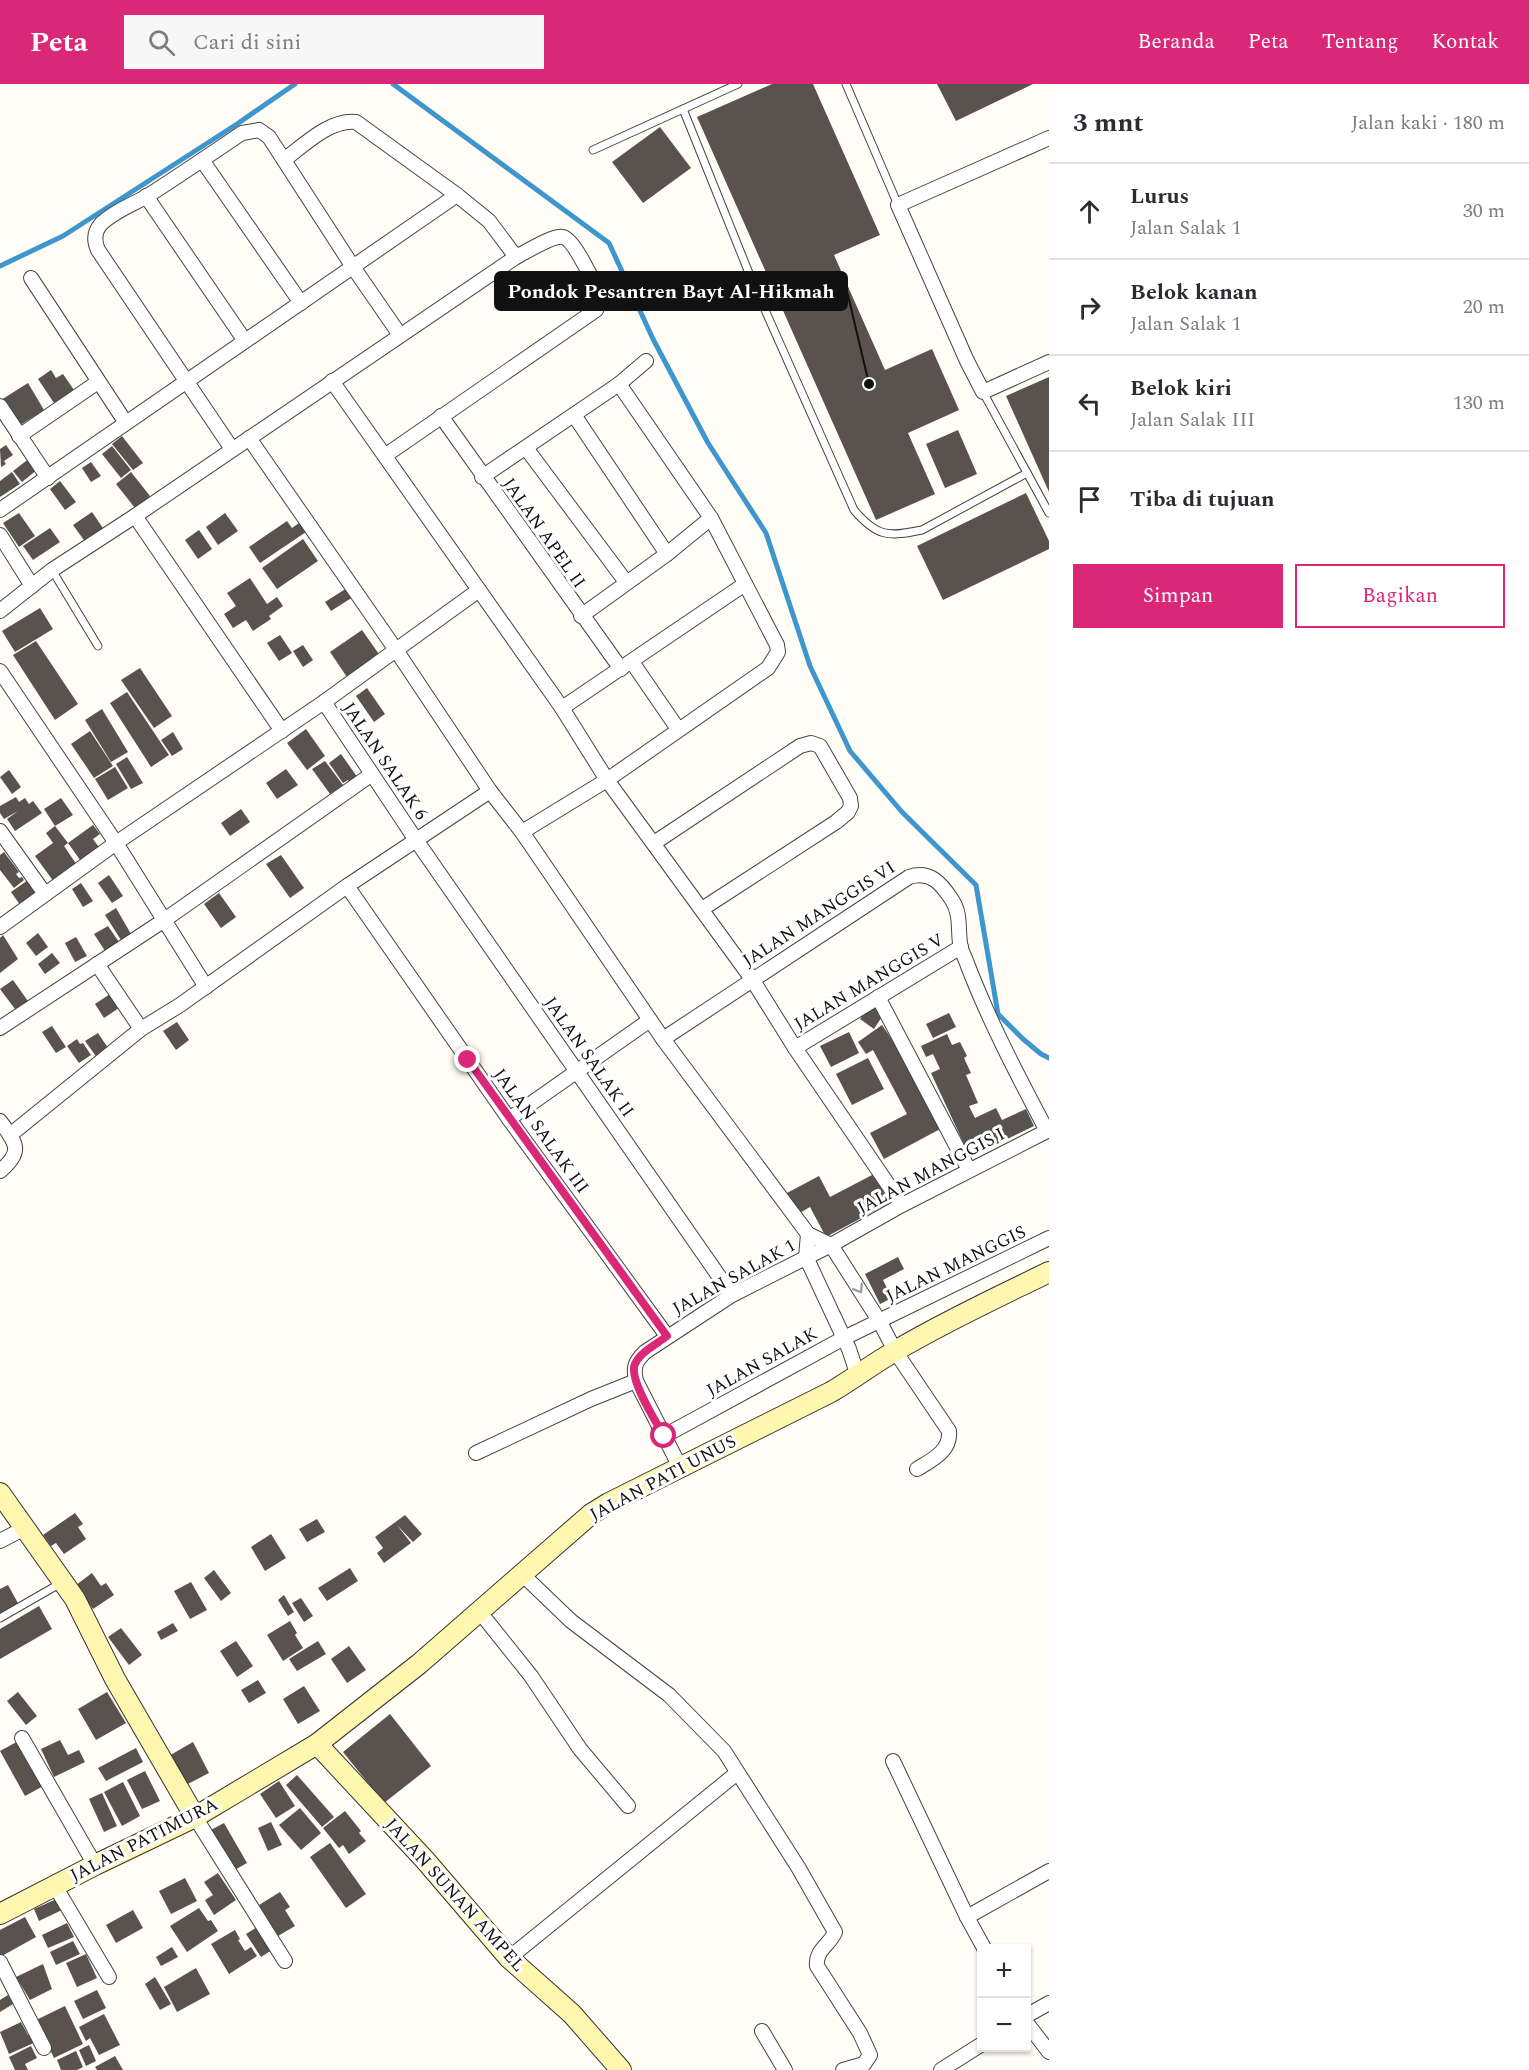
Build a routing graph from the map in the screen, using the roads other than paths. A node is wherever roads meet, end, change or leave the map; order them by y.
1 (738, 84) edge
2 (846, 84) edge
3 (683, 109) junction
4 (1049, 138) edge
5 (593, 150) dead end
6 (202, 160) junction
7 (284, 160) junction
8 (458, 195) junction
9 (146, 196) junction
10 (898, 205) junction
11 (516, 257) junction
12 (353, 267) junction
13 (31, 278) dead end
14 (301, 303) junction
15 (400, 335) junction
16 (245, 341) junction
17 (646, 360) dead end
18 (1049, 362) edge
19 (188, 381) junction
20 (332, 381) junction
21 (98, 382) junction
22 (619, 384) junction
23 (983, 392) junction
24 (0, 406) edge
25 (574, 415) junction
26 (441, 416) junction
27 (126, 423) junction
28 (20, 436) junction
29 (249, 438) junction
30 (526, 448) junction
31 (232, 449) junction
32 (386, 455) junction
33 (1027, 473) junction
34 (483, 477) junction
35 (48, 478) junction
36 (0, 510) edge
37 (1049, 513) edge
38 (135, 516) junction
39 (711, 518) junction
40 (0, 535) edge
41 (667, 554) junction
42 (52, 570) junction
43 (626, 582) junction
44 (745, 584) junction
45 (32, 586) junction
46 (478, 590) junction
47 (0, 611) edge
48 (581, 616) junction
49 (98, 646) dead end
50 (396, 650) junction
51 (627, 666) junction
52 (0, 671) edge
53 (324, 702) junction
54 (562, 708) junction
55 (678, 729) junction
56 (282, 730) junction
57 (372, 774) junction
58 (607, 780) junction
59 (490, 791) junction
60 (0, 831) edge
61 (522, 832) junction
62 (416, 840) junction
63 (116, 843) junction
64 (654, 843) junction
65 (347, 886) junction
66 (45, 894) junction
67 (702, 909) junction
68 (163, 921) junction
69 (0, 927) edge
70 (961, 947) junction
71 (97, 964) junction
72 (752, 979) junction
73 (206, 987) junction
74 (878, 997) junction
75 (650, 1020) junction
76 (0, 1028) edge
77 (141, 1029) junction
78 (663, 1039) junction
79 (795, 1048) junction
80 (577, 1070) junction
81 (509, 1119) junction
82 (0, 1121) edge
83 (1048, 1130) edge
84 (10, 1135) junction
85 (969, 1170) junction
86 (0, 1171) edge
87 (902, 1205) junction
88 (808, 1234) junction
89 (1049, 1239) edge
90 (831, 1245) junction
91 (806, 1257) junction
92 (1049, 1272) edge
93 (732, 1295) junction
94 (667, 1336) junction
95 (888, 1337) junction
96 (851, 1356) junction
97 (636, 1381) junction
98 (672, 1452) junction
99 (476, 1453) dead end
100 (917, 1469) dead end
101 (0, 1493) edge
102 (25, 1528) junction
103 (0, 1541) edge
104 (522, 1574) junction
105 (63, 1582) junction
106 (479, 1611) junction
107 (0, 1618) edge
108 (22, 1738) dead end
109 (316, 1744) junction
110 (893, 1761) dead end
111 (737, 1773) junction
112 (628, 1806) dead end
113 (195, 1817) junction
114 (95, 1865) junction
115 (1049, 1870) edge
116 (55, 1886) junction
117 (0, 1914) edge
118 (967, 1917) junction
119 (982, 1944) edge
120 (509, 1958) junction
121 (285, 1961) dead end
122 (0, 1962) edge
123 (110, 1977) dead end
124 (1049, 2003) edge
125 (1031, 2013) edge
126 (1031, 2029) edge
127 (762, 2031) dead end
128 (977, 2047) edge
129 (44, 2048) dead end
130 (1049, 2052) edge
131 (621, 2070) edge
132 (785, 2070) edge
133 (843, 2070) edge
134 (941, 2070) edge

1 - 3 lane
2 - 10 lane
3 - 5 lane
3 - 33 lane
4 - 10 street
6 - 7 street
6 - 9 street
6 - 14 street
7 - 8 street
7 - 12 street
8 - 11 street
8 - 12 street
9 - 16 street
9 - 19 street
10 - 23 street
11 - 15 street
11 - 26 street
12 - 14 street
12 - 15 street
13 - 21 street
14 - 16 street
15 - 20 street
16 - 19 street
17 - 22 street
18 - 23 street
19 - 27 street
19 - 31 street
20 - 29 street
20 - 32 street
21 - 27 street
21 - 28 street
22 - 25 street
22 - 39 street
23 - 33 lane
24 - 28 street
25 - 30 street
25 - 41 street
26 - 32 street
26 - 34 street, JALAN APEL II
27 - 35 street
28 - 35 street
29 - 31 street
29 - 50 street
30 - 34 street
30 - 43 street
31 - 38 street
32 - 46 street
33 - 37 lane
34 - 48 street, JALAN APEL II
35 - 36 street
38 - 42 street
38 - 56 street
39 - 41 street
39 - 44 street
40 - 45 street
41 - 43 street
42 - 45 street
42 - 49 lane
43 - 48 street
44 - 51 street
44 - 55 street
45 - 47 street
46 - 50 street
46 - 54 street
48 - 51 street, JALAN APEL II
50 - 53 street
50 - 59 street
51 - 54 street
51 - 55 street, JALAN APEL II
52 - 63 street
53 - 56 street
53 - 57 street, JALAN SALAK 6
54 - 58 street
55 - 58 street
56 - 63 street
57 - 62 street, JALAN SALAK 6
57 - 68 street
58 - 61 street
58 - 64 street
59 - 61 street
59 - 62 street
60 - 66 street
61 - 75 street
62 - 65 street
62 - 80 street, JALAN SALAK II
63 - 66 street
63 - 68 street
64 - 67 street
64 - 67 street
65 - 73 street
65 - 81 street, JALAN SALAK III
66 - 69 street
67 - 72 street
68 - 71 street
68 - 73 street
70 - 72 street, JALAN MANGGIS VI
70 - 74 street, JALAN MANGGIS V
70 - 83 street
71 - 76 street
71 - 77 street
72 - 78 street, JALAN MANGGIS VI
72 - 79 street
73 - 77 street
74 - 79 street, JALAN MANGGIS V
74 - 85 street
75 - 78 street
75 - 80 street
77 - 84 street
78 - 88 street
79 - 87 street
80 - 81 street
80 - 93 street, JALAN SALAK II
81 - 94 street, JALAN SALAK III
82 - 84 street
83 - 85 street, JALAN MANGGIS I
84 - 86 street
85 - 87 street, JALAN MANGGIS I
87 - 90 street, JALAN MANGGIS I
88 - 90 street
88 - 91 street
89 - 95 street, JALAN MANGGIS
90 - 91 street, JALAN SALAK 1
90 -> 95 street
91 - 93 street, JALAN SALAK 1
91 - 96 street
92 - 95 main road, JALAN PATI UNUS
93 - 94 street, JALAN SALAK 1
94 - 97 street, JALAN SALAK 1
95 - 96 main road, JALAN PATI UNUS
95 - 96 street, JALAN SALAK
95 - 100 street
96 - 98 main road, JALAN PATI UNUS
96 - 98 street, JALAN SALAK
97 - 98 street
97 - 99 street
98 - 104 main road, JALAN PATI UNUS
101 - 102 main road
102 - 103 street
102 - 105 main road
104 - 106 main road, JALAN PATI UNUS
104 - 111 street
105 - 107 lane
105 - 113 main road
106 - 109 main road, JALAN PATI UNUS
106 - 112 street
108 - 114 street
109 - 113 main road, JALAN PATIMURA
109 - 120 main road, JALAN SUNAN AMPEL
110 - 118 street
111 - 120 street
111 - 133 street
113 - 114 main road, JALAN PATIMURA
113 - 121 street
114 - 116 main road, JALAN PATIMURA
115 - 118 street
116 - 117 main road, JALAN PATIMURA
116 - 123 street
118 - 119 street
120 - 131 main road, JALAN SUNAN AMPEL
122 - 129 street
124 - 125 street
126 - 130 street
127 - 132 street
128 - 134 street

